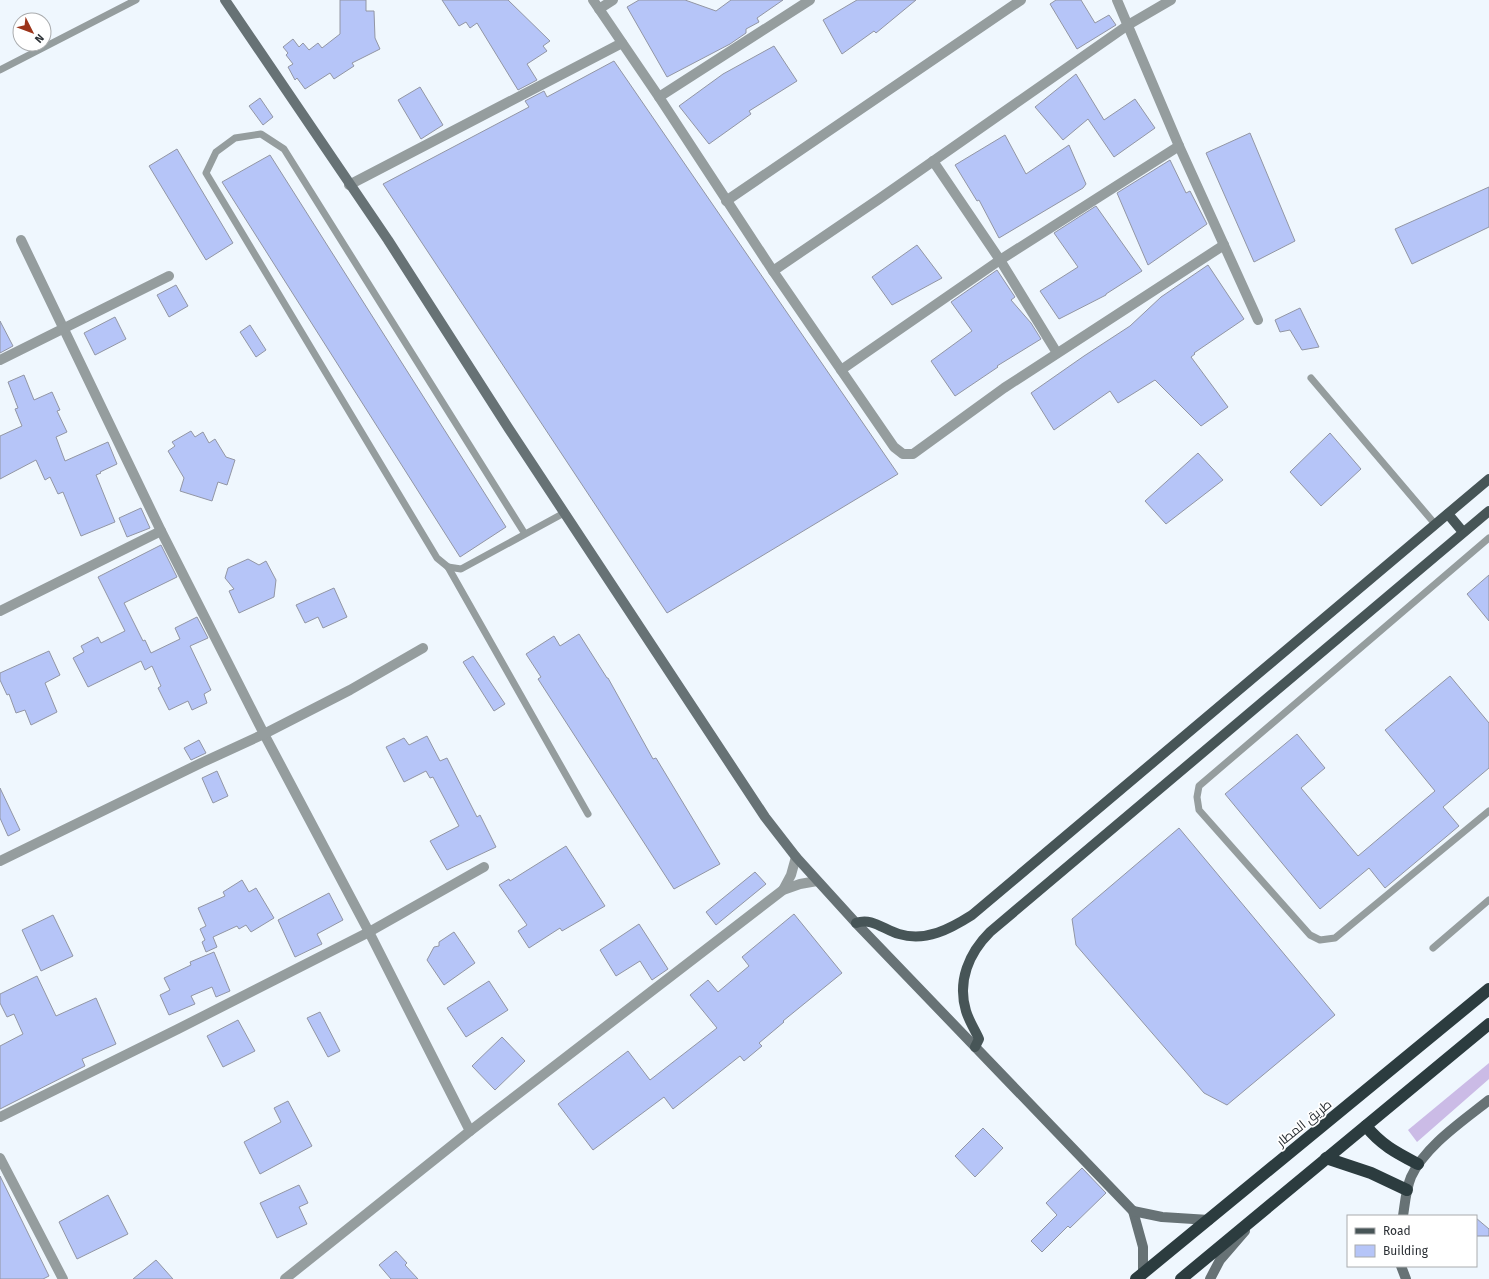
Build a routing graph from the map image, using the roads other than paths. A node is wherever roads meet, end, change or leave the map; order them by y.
1 (136, 0) edge
2 (225, 0) edge
3 (593, 0) edge
4 (613, 0) edge
5 (810, 0) edge
6 (1021, 0) edge
7 (1117, 0) edge
8 (1171, 0) edge
9 (599, 9) junction
10 (1128, 25) junction
11 (622, 42) junction
12 (0, 70) edge
13 (659, 97) junction
14 (1180, 146) junction
15 (933, 161) junction
16 (349, 185) junction
17 (726, 200) junction
18 (21, 240) dead end
19 (1224, 245) junction
20 (1000, 260) junction
21 (773, 271) junction
22 (169, 276) dead end
23 (1258, 320) dead end
24 (62, 329) junction
25 (1057, 353) junction
26 (0, 360) edge
27 (841, 370) junction
28 (1311, 378) dead end
29 (1489, 479) edge
30 (1489, 511) edge
31 (564, 513) junction
32 (1448, 514) junction
33 (1435, 524) junction
34 (161, 531) junction
35 (1463, 532) junction
36 (525, 534) junction
37 (1489, 538) edge
38 (448, 567) junction
39 (0, 611) edge
40 (422, 648) dead end
41 (264, 734) junction
42 (1489, 812) edge
43 (588, 814) dead end
44 (796, 857) junction
45 (0, 861) edge
46 (484, 868) dead end
47 (817, 881) junction
48 (783, 890) junction
49 (1489, 900) edge
50 (856, 923) junction
51 (369, 932) junction
52 (1433, 948) dead end
53 (1489, 989) edge
54 (1489, 1024) edge
55 (975, 1047) junction
56 (1489, 1100) edge
57 (0, 1117) edge
58 (1366, 1126) junction
59 (470, 1131) junction
60 (0, 1158) edge
61 (1326, 1158) junction
62 (1418, 1164) junction
63 (1407, 1190) junction
64 (1133, 1211) junction
65 (1402, 1215) edge
66 (1257, 1216) junction
67 (1209, 1220) junction
68 (1401, 1267) edge
69 (1140, 1276) edge
70 (62, 1279) edge
71 (285, 1279) edge
72 (1181, 1279) edge
73 (1210, 1279) edge
74 (1406, 1279) edge

1 - 12 lane
2 - 16 street
3 - 9 street
4 - 9 street
5 - 13 street
6 - 17 street
7 - 10 street
8 - 10 street
9 - 11 street
10 - 14 street
10 - 15 street
11 - 13 street
11 - 16 street
13 - 17 street
14 - 19 street
14 - 20 street
15 - 20 street
15 - 21 street
16 - 31 street
17 - 21 street
18 - 24 street
19 - 23 street
19 - 25 street
20 - 25 street
20 - 27 street
21 - 27 street
22 - 24 street
24 - 26 street
24 - 34 street
25 - 27 street
28 - 33 lane
29 - 32 main road
30 - 35 main road
31 - 36 lane
31 - 44 street
32 - 33 main road
32 - 35 main road
33 - 50 main road
34 - 39 street
34 - 41 street
35 - 55 main road
36 - 38 lane
36 - 38 lane
37 - 42 lane
38 - 43 lane
40 - 41 street
41 - 45 street
41 - 51 street
44 - 47 street
44 - 48 street
46 - 51 street
47 - 48 street
47 - 50 street
48 - 59 street
49 - 52 lane
50 - 55 street
51 - 57 street
51 - 59 street
53 - 67 highway, طريق المطار
54 - 58 highway
55 - 64 street
56 - 62 street
58 - 61 highway
58 - 62 highway
59 - 71 street
60 - 70 street
61 - 63 highway
61 - 66 highway
62 - 63 street
63 - 65 street
64 - 67 street
64 - 69 street
66 - 72 highway
66 - 73 street
67 - 69 highway, طريق المطار
68 - 74 street

